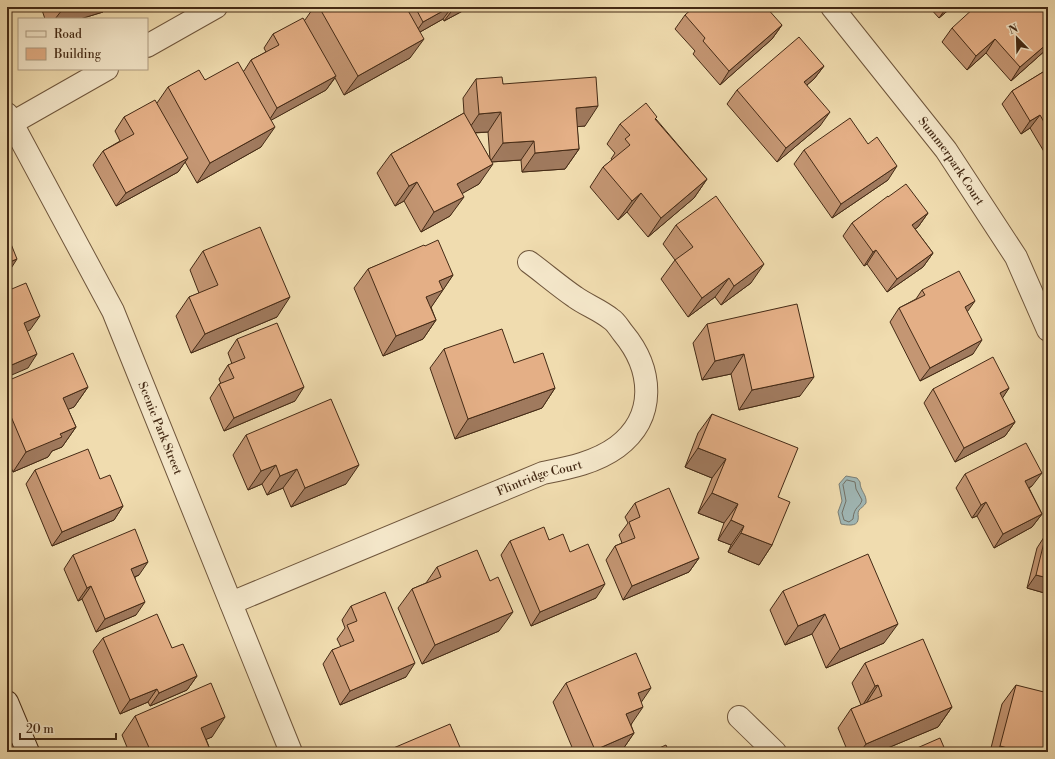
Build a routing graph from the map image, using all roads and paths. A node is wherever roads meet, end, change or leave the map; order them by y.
1 (216, 7) edge
2 (832, 7) edge
3 (148, 45) edge
4 (104, 70) edge
5 (10, 118) edge
6 (529, 262) dead end
7 (1048, 330) edge
8 (231, 603) junction
9 (7, 702) edge
10 (739, 717) dead end
11 (28, 752) edge
12 (291, 752) edge
13 (775, 752) edge

1 - 3 street
2 - 7 street, Summerpark Court
4 - 5 street
5 - 8 street, Scenic Park Street
6 - 8 street, Flintridge Court
8 - 12 street, Scenic Park Street
9 - 11 street
10 - 13 street

